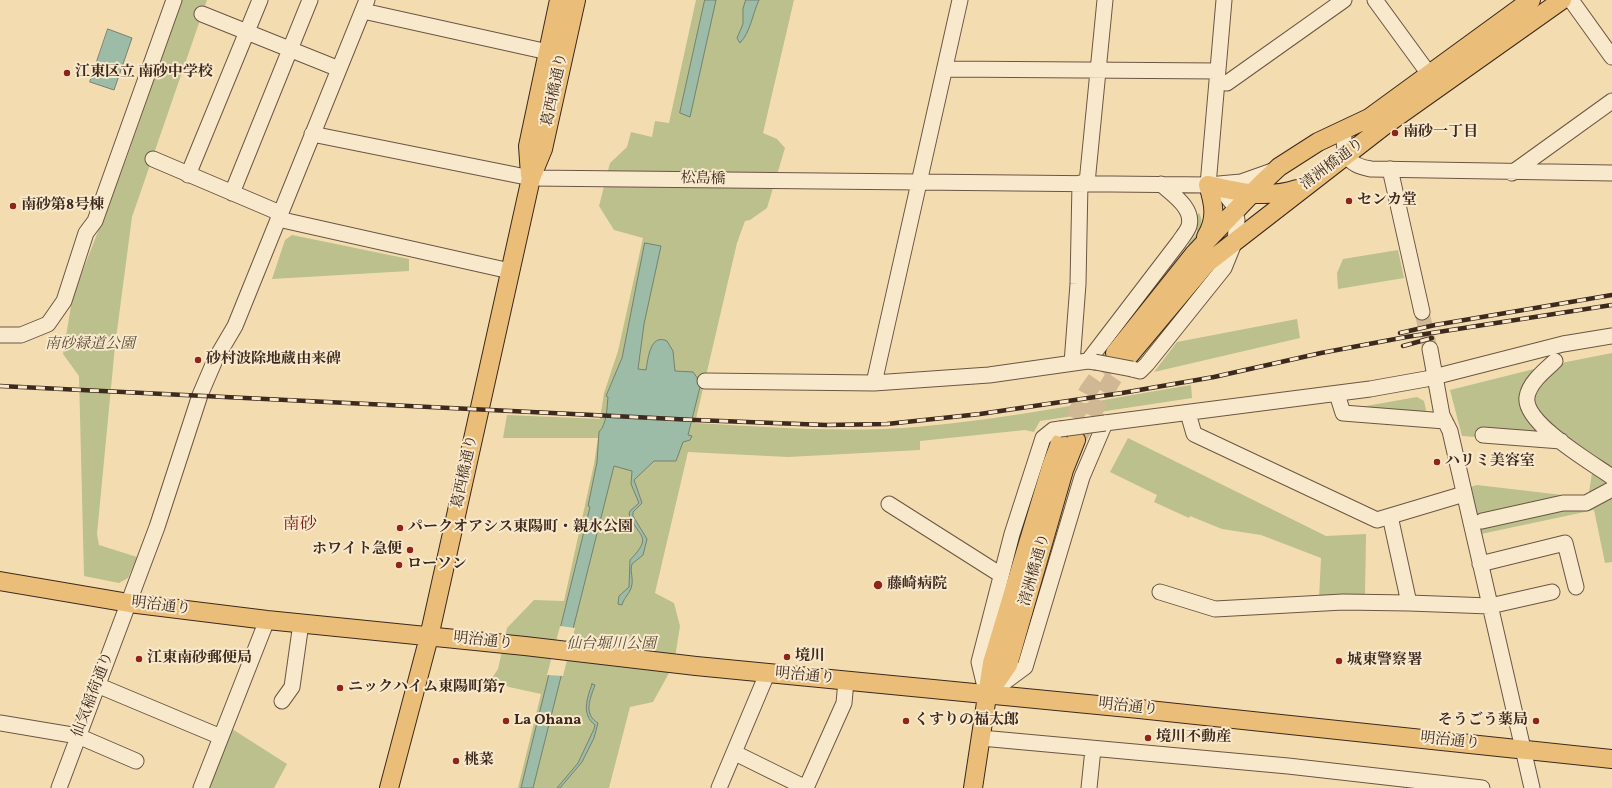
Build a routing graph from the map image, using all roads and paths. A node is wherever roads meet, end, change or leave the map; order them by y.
1 (174, 0) edge
2 (260, 0) edge
3 (310, 0) edge
4 (559, 0) edge
5 (576, 0) edge
6 (960, 0) edge
7 (1105, 0) edge
8 (1224, 0) edge
9 (1344, 0) edge
10 (1375, 0) edge
11 (1531, 0) edge
12 (1562, 0) edge
13 (1572, 0) edge
14 (365, 6) edge
15 (202, 14) dead end
16 (246, 33) junction
17 (290, 50) junction
18 (548, 52) junction
19 (1612, 57) edge
20 (339, 69) junction
21 (946, 69) junction
22 (1097, 70) junction
23 (1430, 74) junction
24 (1218, 77) junction
25 (1612, 101) edge
26 (1344, 130) junction
27 (312, 134) junction
28 (1346, 155) junction
29 (153, 159) dead end
30 (1279, 167) junction
31 (1390, 169) junction
32 (1512, 173) junction
33 (1612, 174) edge
34 (188, 175) junction
35 (531, 178) junction
36 (920, 183) junction
37 (1084, 183) junction
38 (1160, 184) junction
39 (1208, 185) junction
40 (1305, 187) junction
41 (232, 193) junction
42 (1252, 194) junction
43 (1235, 211) junction
44 (279, 216) junction
45 (1235, 241) junction
46 (1194, 254) junction
47 (510, 271) junction
48 (1422, 312) tunnel mouth
49 (0, 335) edge
50 (1612, 336) edge
51 (1430, 348) tunnel mouth
52 (1125, 360) junction
53 (1091, 361) junction
54 (1555, 361) dead end
55 (1072, 363) junction
56 (1435, 376) junction
57 (705, 381) dead end
58 (874, 383) junction
59 (1337, 394) junction
60 (1188, 413) junction
61 (1445, 420) junction
62 (1105, 423) junction
63 (1483, 434) dead end
64 (1066, 437) junction
65 (1561, 441) junction
66 (1612, 477) edge
67 (1612, 489) edge
68 (1464, 494) junction
69 (889, 504) dead end
70 (1390, 516) junction
71 (1482, 521) dead end
72 (1480, 564) junction
73 (1001, 575) junction
74 (0, 581) edge
75 (1576, 587) dead end
76 (1160, 592) dead end
77 (1552, 592) dead end
78 (130, 603) junction
79 (1409, 603) junction
80 (1490, 606) junction
81 (267, 620) junction
82 (301, 623) junction
83 (429, 637) junction
84 (767, 674) junction
85 (846, 681) junction
86 (97, 685) junction
87 (987, 695) junction
88 (282, 701) dead end
89 (0, 724) edge
90 (78, 736) junction
91 (221, 737) junction
92 (981, 738) junction
93 (1093, 749) junction
94 (1523, 750) junction
95 (735, 752) junction
96 (1612, 759) edge
97 (136, 761) dead end
98 (59, 788) edge
99 (201, 788) edge
100 (389, 788) edge
101 (719, 788) edge
102 (806, 788) edge
103 (973, 788) edge
104 (1089, 788) edge
105 (1482, 788) edge
106 (1532, 788) edge

1 - 49 street
2 - 16 street
3 - 17 street
4 - 18 main road, 葛西橋通り
5 - 35 main road, 葛西橋通り
6 - 21 street
7 - 22 street
8 - 24 street
9 - 24 street
10 - 23 street
11 - 23 main road, 清洲橋通り
12 - 28 main road, 清洲橋通り
13 - 19 street
14 - 18 street
14 - 20 street, 仙気稲荷通り
15 - 16 street
16 - 17 street
16 - 34 street
17 - 20 street
17 - 41 street
18 - 35 main road, 葛西橋通り
20 - 27 street, 仙気稲荷通り
21 - 22 street
21 - 36 street
22 - 24 street
22 - 37 street
23 - 26 main road, 清洲橋通り
24 - 39 street
25 - 32 street
26 - 28 street
26 - 30 main road, 清洲橋通り
27 - 35 street, 松島橋
27 - 44 street, 仙気稲荷通り
28 - 31 street
28 - 40 main road, 清洲橋通り
29 - 34 street
30 - 39 street, 松島橋
30 - 42 main road, 清洲橋通り
31 - 32 street
31 - 48 street
32 - 33 street
34 - 41 street
35 - 36 street, 松島橋
35 - 47 main road, 葛西橋通り
36 - 37 street, 松島橋
36 - 58 street
37 - 38 street, 松島橋
37 - 55 street
38 - 39 street, 松島橋
38 - 53 street
39 - 42 main road
39 - 43 street
39 - 46 main road
40 - 42 main road
40 - 45 main road, 清洲橋通り
41 - 44 street
42 - 43 main road, 清洲橋通り
43 - 45 street
43 - 46 main road, 清洲橋通り
44 - 47 street
44 - 78 street, 仙気稲荷通り
45 - 52 main road, 清洲橋通り
46 - 52 main road, 清洲橋通り
47 - 83 main road, 葛西橋通り
50 - 56 street
51 - 56 street
52 - 53 street, bridge
53 - 55 street
54 - 65 street
55 - 58 street
56 - 59 street
56 - 61 street
57 - 58 street
59 - 60 street
59 - 61 street
60 - 62 street
60 - 70 street
61 - 68 street
62 - 64 street, bridge
62 - 87 street
63 - 65 street
64 - 73 street
64 - 87 main road, 清洲橋通り
65 - 66 street
67 - 71 street
68 - 70 street
68 - 72 street
69 - 73 street
70 - 79 street
72 - 75 street
72 - 80 street
73 - 87 street
74 - 78 main road, 明治通り
76 - 79 street
77 - 80 street
78 - 81 main road, 明治通り
78 - 86 street, 仙気稲荷通り
79 - 80 street
80 - 94 street
81 - 82 main road, 明治通り
81 - 91 street
82 - 83 main road, 明治通り
82 - 88 street
83 - 84 main road, 明治通り
83 - 100 main road, 葛西橋通り
84 - 85 main road, 明治通り
84 - 95 street
85 - 87 main road, 明治通り
85 - 102 street
86 - 90 street, 仙気稲荷通り
86 - 91 street
87 - 92 main road, 清洲橋通り
87 - 94 main road, 明治通り
89 - 90 street
90 - 97 street
90 - 98 street, 仙気稲荷通り
91 - 99 street
92 - 93 street
92 - 103 main road, 清洲橋通り
93 - 104 street
93 - 105 street
94 - 96 main road, 明治通り
94 - 106 street
95 - 101 street
95 - 102 street

